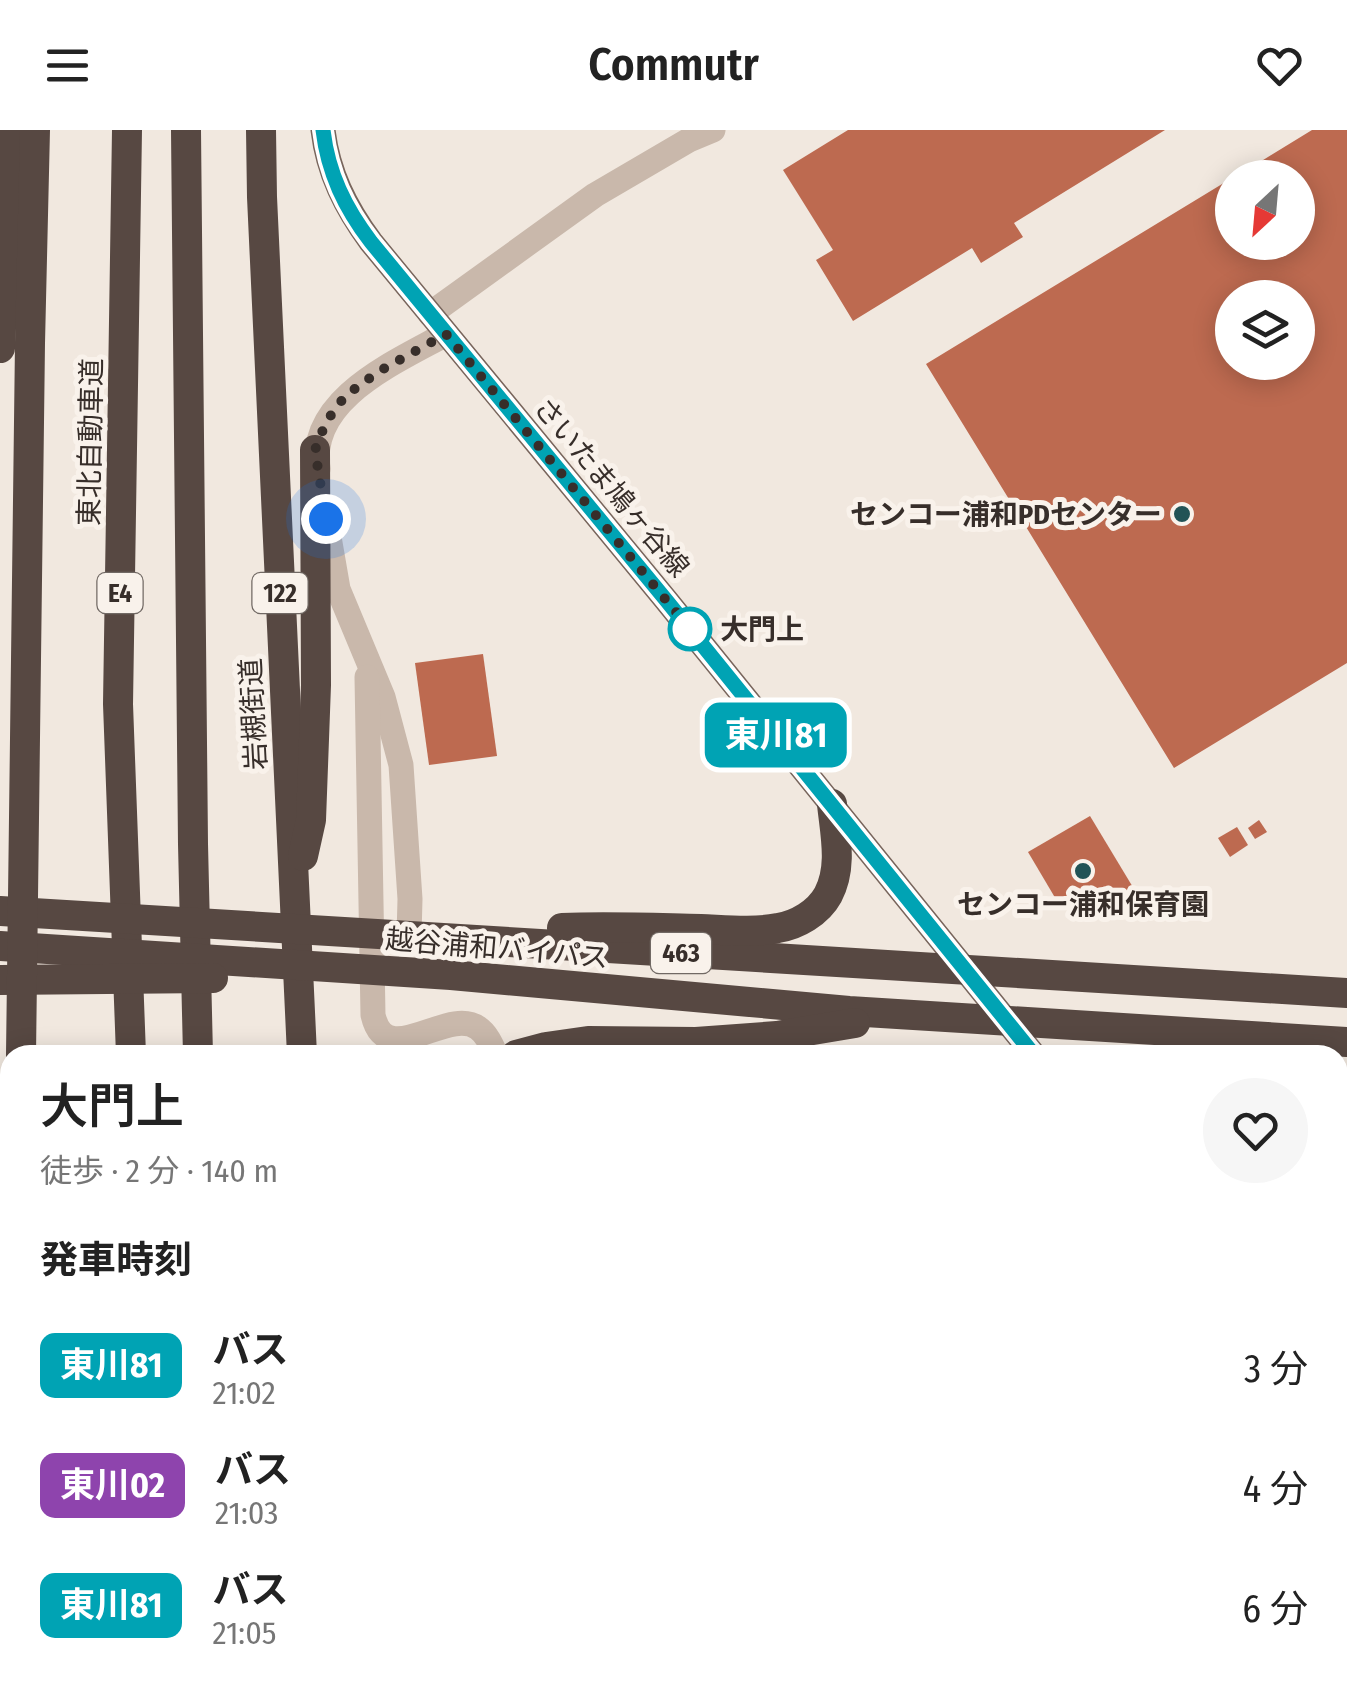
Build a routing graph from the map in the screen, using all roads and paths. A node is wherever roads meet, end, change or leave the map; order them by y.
1 (11, 130) edge
2 (36, 130) edge
3 (127, 130) edge
4 (186, 130) edge
5 (261, 130) edge
6 (323, 130) edge
7 (713, 130) edge
8 (438, 324) junction
9 (0, 348) edge
10 (315, 450) junction
11 (366, 657) junction
12 (832, 804) junction
13 (294, 896) junction
14 (0, 911) edge
15 (402, 935) junction
16 (0, 946) edge
17 (966, 970) junction
18 (450, 976) junction
19 (0, 980) edge
20 (1347, 994) edge
21 (902, 1014) junction
22 (1006, 1020) junction
23 (1347, 1042) edge
24 (21, 1045) edge
25 (132, 1045) edge
26 (198, 1045) edge
27 (301, 1045) edge
28 (490, 1045) edge
29 (553, 1045) edge
30 (1026, 1045) edge

1 - 9 highway
2 - 24 highway
3 - 25 highway, 東北自動車道 / E4
4 - 26 highway
5 - 13 highway, 岩槻街道 / 122
6 - 8 main road, さいたま鳩ヶ谷線
7 - 8 street
8 - 10 street
8 - 12 main road, さいたま鳩ヶ谷線
10 - 11 street
10 - 13 highway
11 - 15 street
11 - 28 street
12 - 15 highway
12 - 17 main road, さいたま鳩ヶ谷線
13 - 27 highway, 岩槻街道 / 122
14 - 15 highway, 越谷浦和バイパス / 463
15 - 17 highway, 越谷浦和バイパス / 463
16 - 18 highway, 越谷浦和バイパス / 463
17 - 20 highway, 越谷浦和バイパス / 463
17 - 22 main road, さいたま鳩ヶ谷線
18 - 19 highway
18 - 21 highway, 越谷浦和バイパス / 463
21 - 22 highway, 越谷浦和バイパス / 463
21 - 29 highway
22 - 23 highway, 越谷浦和バイパス / 463
22 - 30 main road, さいたま鳩ヶ谷線

